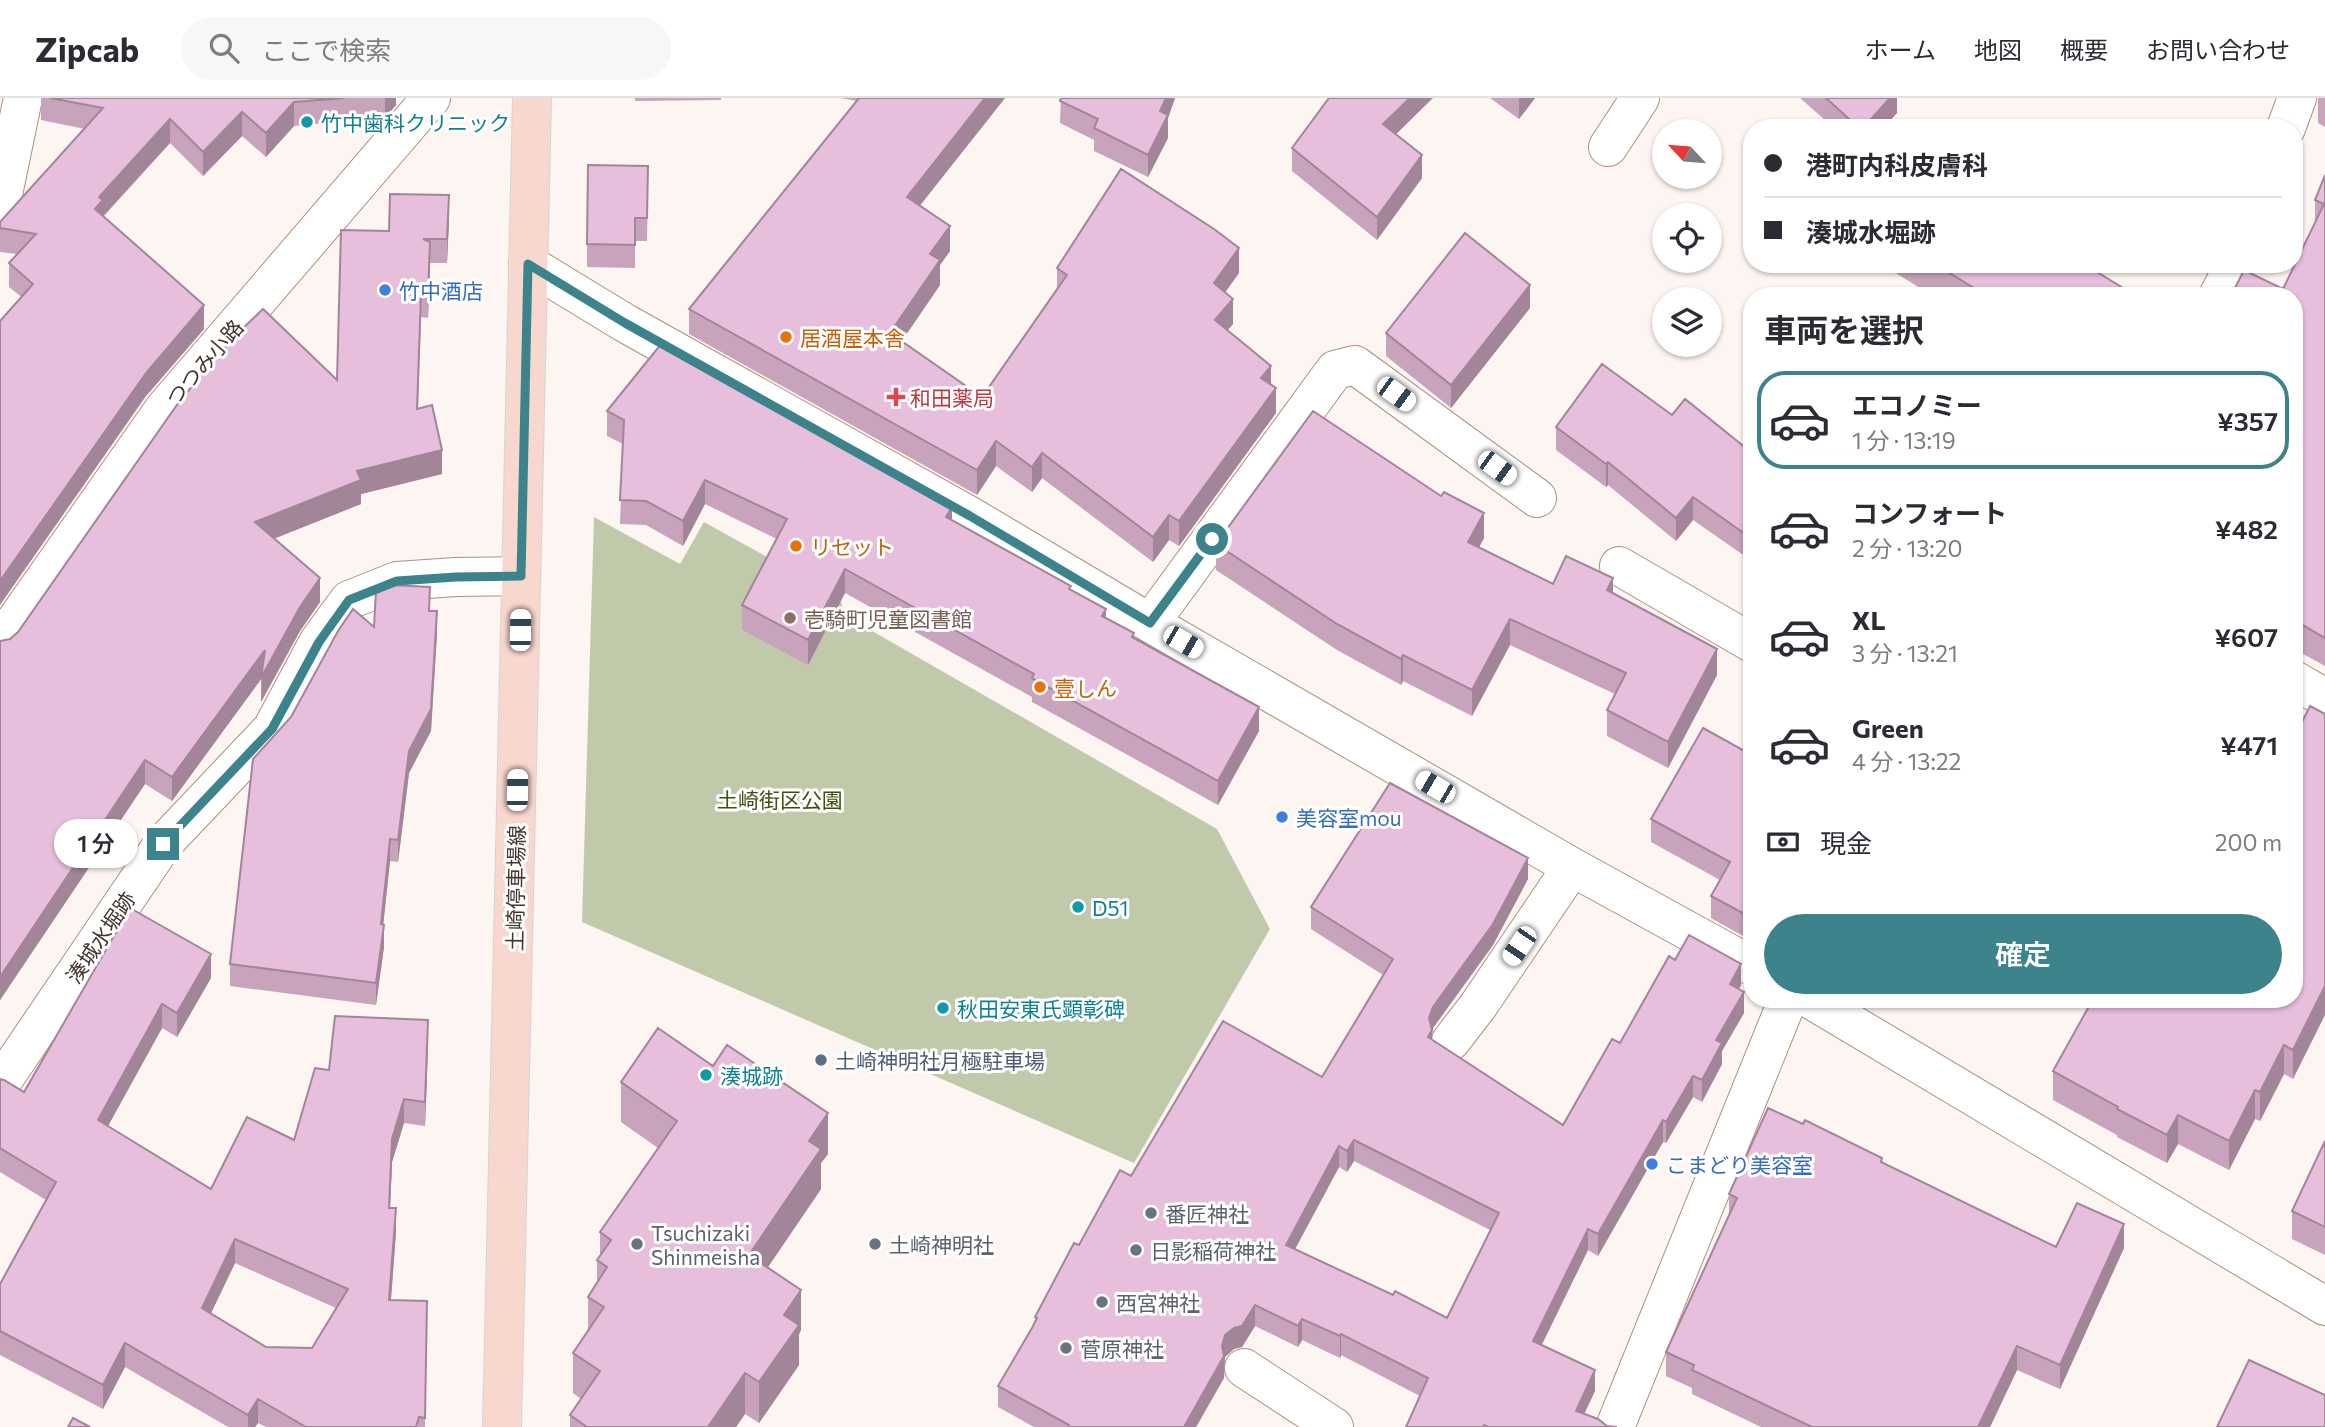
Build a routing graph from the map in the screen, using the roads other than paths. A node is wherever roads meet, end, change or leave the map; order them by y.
1 (23, 98) edge
2 (431, 98) edge
3 (532, 98) edge
4 (1640, 98) edge
5 (2297, 98) edge
6 (2289, 119) edge
7 (1608, 148) dead end
8 (0, 209) edge
9 (528, 264) junction
10 (1537, 498) dead end
11 (1619, 566) dead end
12 (521, 576) junction
13 (1150, 623) junction
14 (1743, 638) edge
15 (0, 643) edge
16 (2303, 685) edge
17 (2325, 698) edge
18 (1573, 867) junction
19 (1743, 961) edge
20 (1783, 1008) edge
21 (1825, 1008) edge
22 (1451, 1041) dead end
23 (1, 1083) edge
24 (2325, 1306) edge
25 (1244, 1368) dead end
26 (502, 1427) edge
27 (1334, 1427) edge
28 (1615, 1427) edge

1 - 8 street
2 - 15 street, つつみ小路
3 - 9 main road, 土崎停車場線
4 - 7 street
5 - 6 street
9 - 12 main road, 土崎停車場線
9 - 13 street
10 - 13 street
11 - 14 street
12 - 23 street, 湊城水堀跡
12 - 26 main road, 土崎停車場線
13 - 18 street
16 - 17 street
18 - 19 street
18 - 22 street
20 - 28 street
21 - 24 street
25 - 27 street

